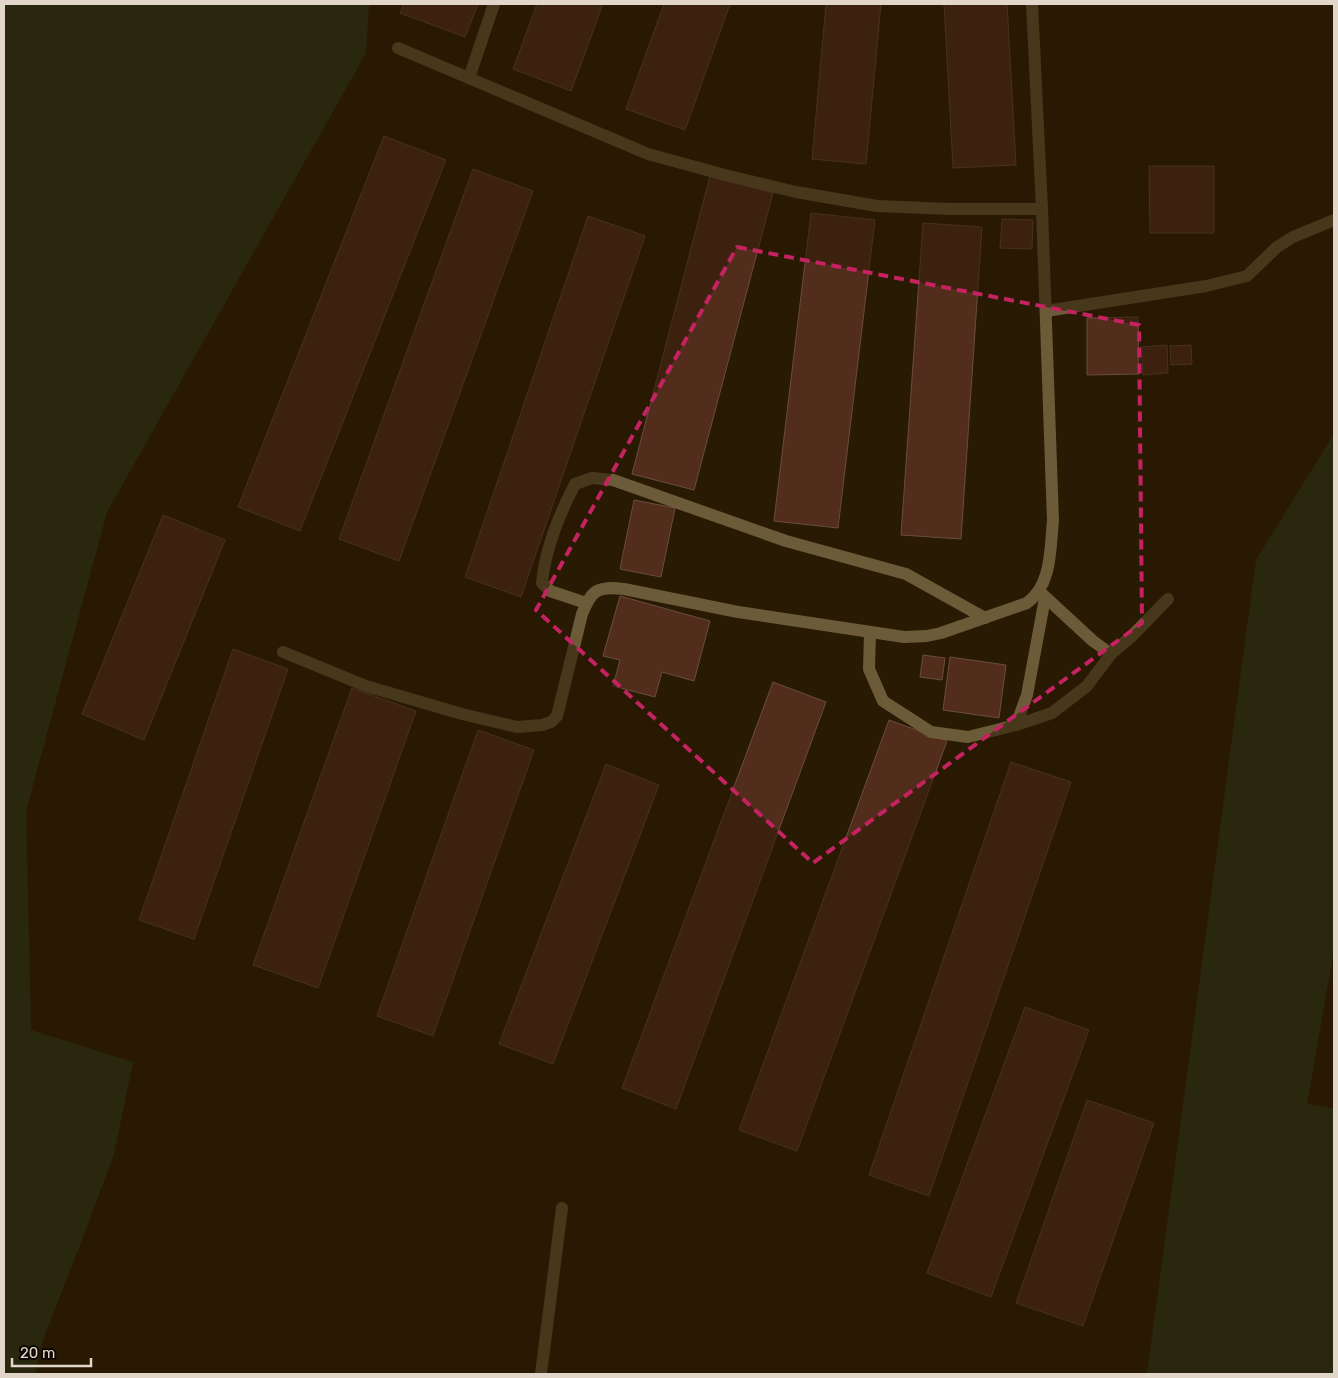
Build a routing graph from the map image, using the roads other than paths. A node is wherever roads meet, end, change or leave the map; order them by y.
1 (494, 4) edge
2 (1032, 4) edge
3 (398, 48) dead end
4 (469, 78) junction
5 (1042, 209) junction
6 (1334, 220) edge
7 (1046, 311) junction
8 (1042, 595) junction
9 (1168, 599) dead end
10 (586, 603) junction
11 (985, 618) junction
12 (870, 633) junction
13 (284, 652) dead end
14 (1111, 654) junction
15 (1016, 725) junction
16 (562, 1208) dead end
17 (541, 1374) edge

1 - 4 lane
2 - 5 lane
3 - 4 lane
4 - 5 lane
5 - 7 lane
6 - 7 lane
7 - 8 lane
8 - 11 lane
8 - 14 lane
8 - 15 lane
9 - 14 lane
10 - 11 lane
10 - 12 lane
10 - 13 lane
11 - 12 lane
12 - 15 lane
14 - 15 lane
16 - 17 lane

